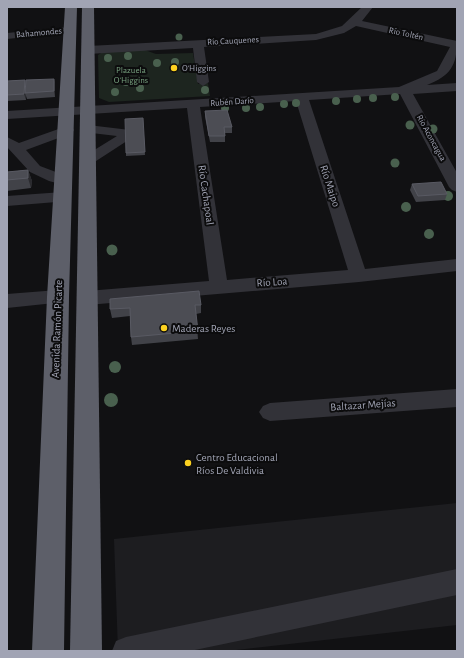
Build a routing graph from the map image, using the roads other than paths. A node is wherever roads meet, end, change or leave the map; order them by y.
1 (71, 7) edge
2 (88, 7) edge
3 (368, 7) edge
4 (355, 23) junction
5 (70, 30) junction
6 (7, 36) edge
7 (198, 43) junction
8 (457, 46) edge
9 (88, 50) junction
10 (203, 82) dead end
11 (457, 87) edge
12 (404, 89) junction
13 (301, 97) junction
14 (193, 104) junction
15 (158, 106) junction
16 (118, 108) junction
17 (21, 114) junction
18 (7, 115) edge
19 (78, 120) junction
20 (7, 124) edge
21 (12, 145) edge
22 (88, 160) junction
23 (457, 186) edge
24 (64, 188) junction
25 (7, 201) edge
26 (457, 265) edge
27 (359, 276) junction
28 (219, 286) junction
29 (58, 297) junction
30 (87, 298) junction
31 (7, 301) edge
32 (457, 398) edge
33 (270, 412) dead end
34 (457, 582) edge
35 (48, 651) edge
36 (86, 651) edge
37 (126, 651) edge

1 - 5 highway, Avenida Ramón Picarte
2 - 9 highway, Avenida Ramón Picarte
3 - 4 street, Río Cauquenes
4 - 7 street, Río Cauquenes
4 - 8 street, Río Toltén
5 - 6 street, Bahamondes
5 - 19 highway, Avenida Ramón Picarte
7 - 9 street, Río Cauquenes
7 - 10 street
8 - 12 street
9 - 19 highway, Avenida Ramón Picarte
11 - 12 street, Rubén Darío
12 - 13 street, Rubén Darío
12 - 23 street, Río Aconcagua
13 - 14 street, Rubén Darío
13 - 27 street, Río Maipo
14 - 15 street, Rubén Darío
14 - 28 street, Río Cachapoal
15 - 16 street, Rubén Darío
15 - 16 street
16 - 19 street, Rubén Darío
17 - 18 street, Rubén Darío
17 - 19 street, Rubén Darío
17 - 20 street
19 - 21 street
19 - 22 highway, Avenida Ramón Picarte
19 - 22 street
19 - 24 highway, Avenida Ramón Picarte
21 - 24 street
22 - 30 highway, Avenida Ramón Picarte
24 - 25 street
24 - 29 highway, Avenida Ramón Picarte
26 - 27 street, Río Loa
27 - 28 street, Río Loa
28 - 30 street, Río Loa
29 - 31 street
29 - 35 highway, Avenida Ramón Picarte
30 - 36 highway, Avenida Ramón Picarte
32 - 33 street, Baltazar Mejías
34 - 37 street

